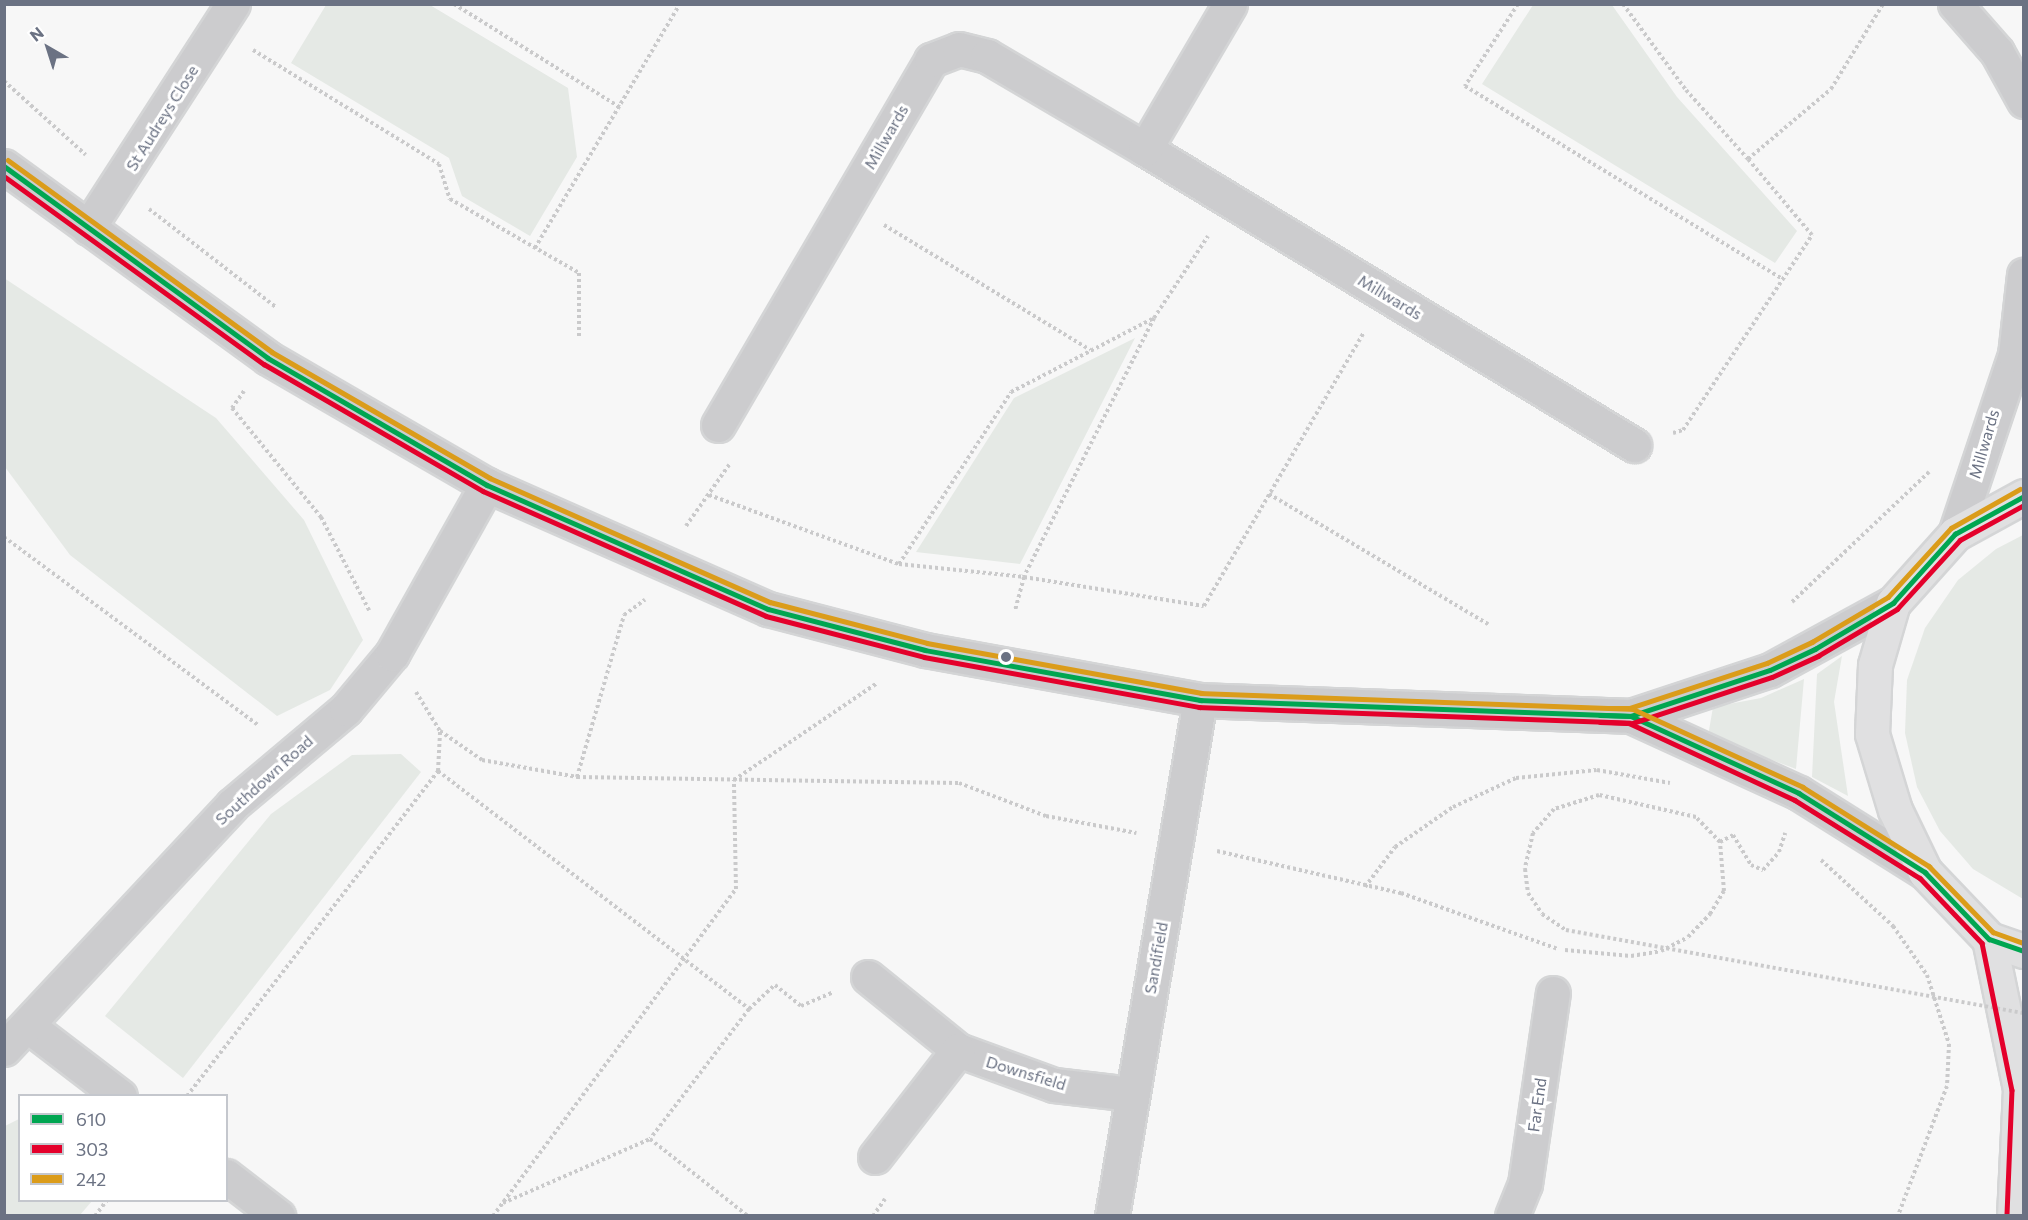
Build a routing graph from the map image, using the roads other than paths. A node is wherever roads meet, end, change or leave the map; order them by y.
1 (1230, 4) edge
2 (1955, 4) edge
3 (225, 17) edge
4 (2024, 101) edge
5 (1145, 149) junction
6 (4, 166) edge
7 (88, 228) junction
8 (2024, 274) edge
9 (2019, 365) edge
10 (718, 424) dead end
11 (1634, 445) road end
12 (487, 485) junction
13 (2024, 496) edge
14 (1955, 534) junction
15 (1893, 603) junction
16 (1200, 700) junction
17 (1631, 716) junction
18 (1925, 872) junction
19 (1989, 939) junction
20 (2024, 951) edge
21 (868, 977) road end
22 (1553, 993) dead end
23 (27, 1025) junction
24 (4, 1049) edge
25 (958, 1050) junction
26 (119, 1094) edge
27 (1132, 1094) junction
28 (875, 1157) dead end
29 (228, 1178) edge
30 (278, 1215) edge
31 (1112, 1215) edge
32 (1512, 1215) edge
33 (2014, 1215) edge

1 - 5 street
2 - 4 street
3 - 7 street, St Audreys Close
5 - 10 street, Millwards
5 - 11 street, Millwards
6 - 7 street
7 - 12 street
8 - 9 street, Millwards
9 - 14 street, Millwards
12 - 16 street
12 - 23 street, Southdown Road
13 - 14 main road
14 - 15 main road
15 - 17 street
15 - 18 main road
16 - 17 street
16 - 27 street, Sandifield
17 - 18 street
18 - 19 main road
19 - 20 main road
19 - 33 main road
21 - 25 street, Downsfield
22 - 32 street, Far End
23 - 24 street, Southdown Road
23 - 26 street
25 - 27 street, Downsfield
25 - 28 street
27 - 31 street, Sandifield
29 - 30 street

